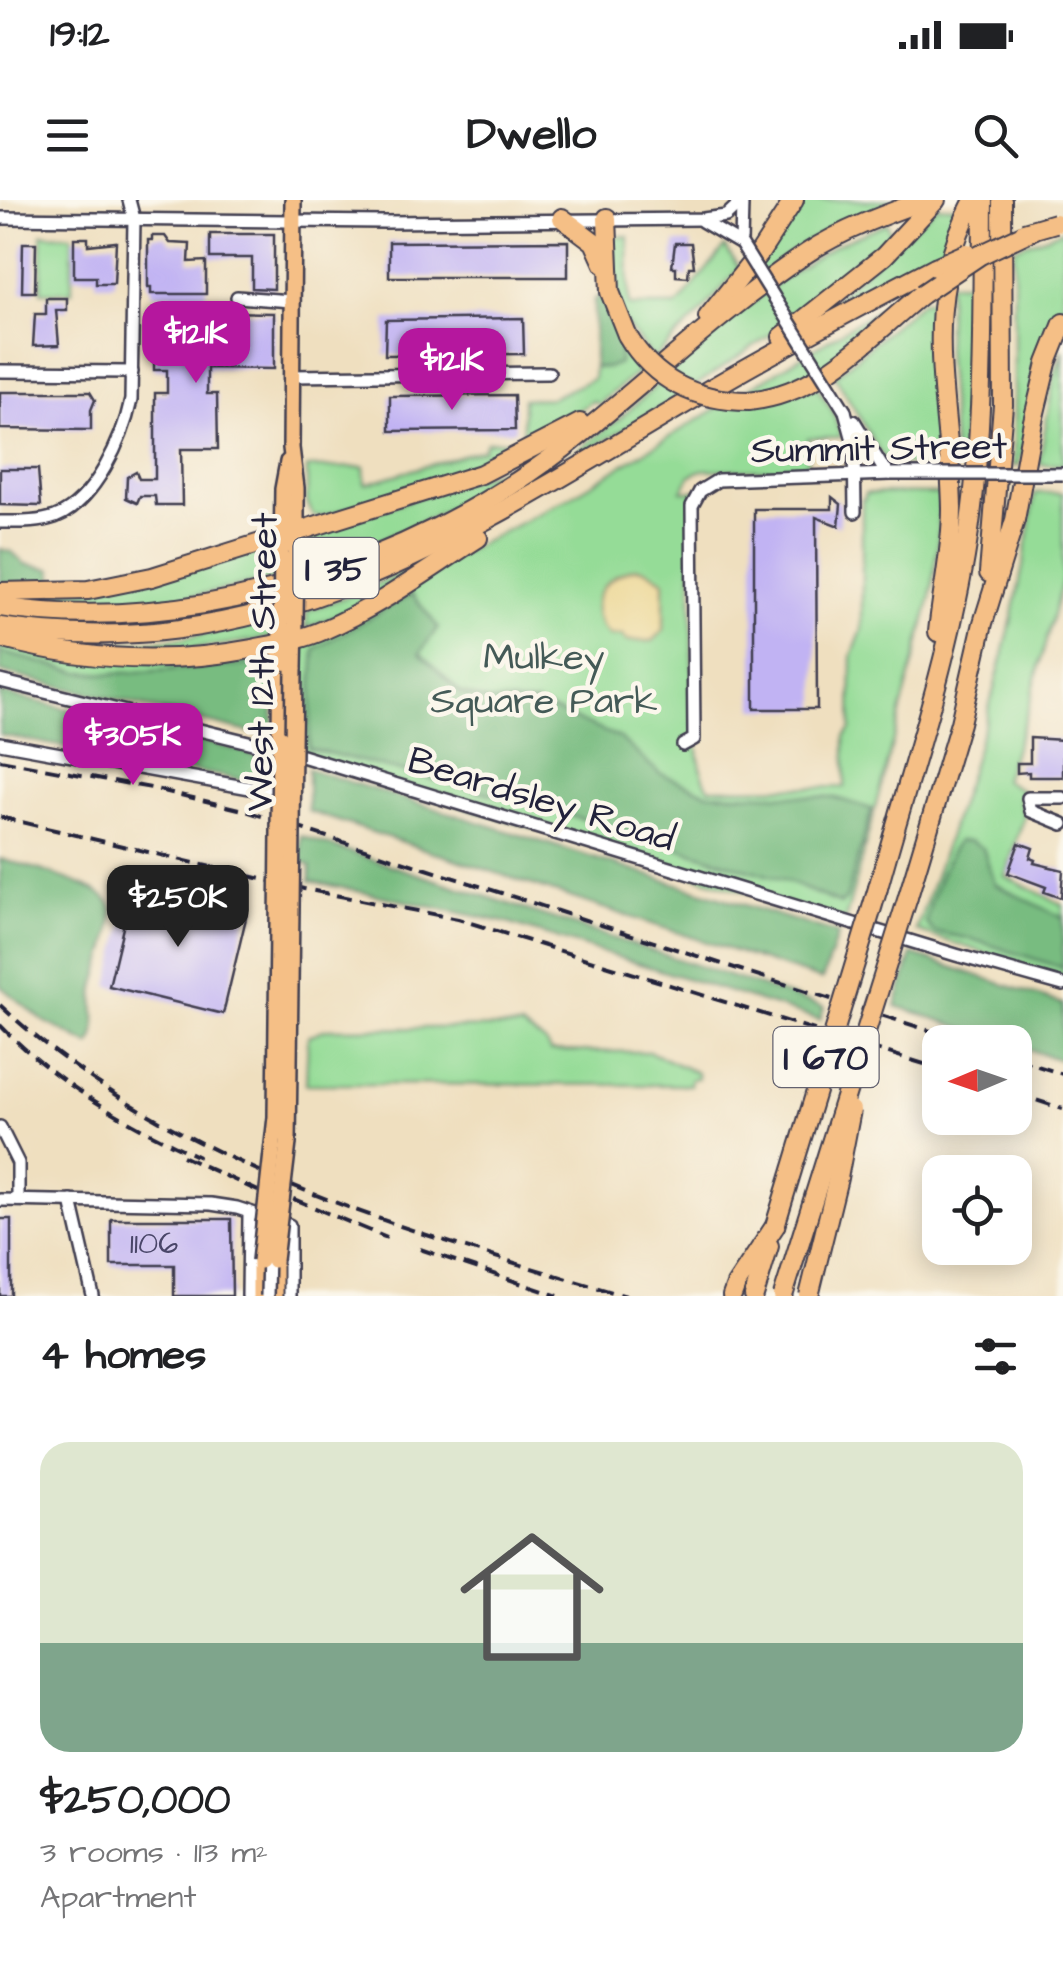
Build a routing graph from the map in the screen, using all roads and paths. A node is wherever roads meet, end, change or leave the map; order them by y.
1 (129, 200) edge
2 (139, 200) edge
3 (293, 200) edge
4 (794, 200) edge
5 (925, 200) edge
6 (936, 200) edge
7 (974, 200) edge
8 (983, 200) edge
9 (1002, 200) edge
10 (742, 201) edge
11 (608, 213) junction
12 (0, 218) edge
13 (562, 218) junction
14 (134, 219) junction
15 (696, 219) junction
16 (293, 221) junction
17 (1059, 222) edge
18 (1035, 228) junction
19 (741, 244) junction
20 (610, 292) junction
21 (236, 297) dead end
22 (292, 301) junction
23 (1063, 323) edge
24 (686, 344) junction
25 (0, 371) edge
26 (132, 372) junction
27 (549, 373) dead end
28 (291, 376) junction
29 (713, 387) junction
30 (628, 395) junction
31 (845, 411) junction
32 (606, 451) junction
33 (892, 474) junction
34 (1063, 474) edge
35 (854, 477) junction
36 (854, 512) dead end
37 (0, 522) edge
38 (289, 532) junction
39 (0, 592) edge
40 (0, 608) edge
41 (983, 624) junction
42 (0, 626) edge
43 (0, 638) edge
44 (288, 642) junction
45 (940, 669) junction
46 (0, 680) edge
47 (0, 743) edge
48 (683, 745) dead end
49 (286, 751) junction
50 (272, 792) dead end
51 (1063, 798) edge
52 (1063, 824) edge
53 (1063, 984) edge
54 (866, 1031) junction
55 (0, 1127) edge
56 (0, 1200) edge
57 (18, 1200) junction
58 (72, 1201) junction
59 (249, 1214) junction
60 (775, 1226) junction
61 (93, 1296) edge
62 (248, 1296) edge
63 (267, 1296) edge
64 (289, 1296) edge
65 (732, 1296) edge
66 (754, 1296) edge
67 (783, 1296) edge
68 (809, 1296) edge

1 - 14 street
2 - 14 street
3 - 16 main road, West 12th Street
4 - 24 highway, I 35
5 - 24 highway, I 35
6 - 29 highway, I 35
7 - 45 highway
8 - 45 highway, I 670
9 - 41 highway, I 670
10 - 15 street
10 - 19 street
11 - 13 street
11 - 15 street
11 - 20 highway
12 - 14 street
13 - 16 street
13 - 20 highway
14 - 16 street
14 - 26 street
15 - 19 street
16 - 22 main road, West 12th Street
17 - 18 highway, I 35, bridge
18 - 20 highway, bridge
18 - 29 highway, I 35, bridge
19 - 31 street, bridge
21 - 22 street
22 - 28 main road, West 12th Street
23 - 41 highway
24 - 30 highway, I 35
25 - 26 street
26 - 37 street
27 - 28 street
28 - 38 main road, West 12th Street
29 - 32 highway, I 35
30 - 38 highway
30 - 40 highway, I 35
31 - 33 street
31 - 35 street
32 - 42 highway, I 35
32 - 44 highway
33 - 34 street, Summit Street, bridge
33 - 35 street, Summit Street
35 - 36 street
35 - 48 street, Summit Street
38 - 39 highway
38 - 44 main road, West 12th Street, bridge
41 - 54 highway, I 670, bridge
43 - 44 highway
44 - 63 main road, West 12th Street, bridge
45 - 60 highway, I 670, bridge
46 - 49 street, Beardsley Road
47 - 50 street
49 - 53 street, Beardsley Road
49 - 63 street, bridge
51 - 52 street
54 - 67 highway, I 670, bridge
54 - 68 highway, bridge
55 - 57 street
56 - 57 street
57 - 58 street
58 - 59 street
58 - 61 street
59 - 62 street
59 - 64 street
60 - 65 highway
60 - 66 highway, I 670

